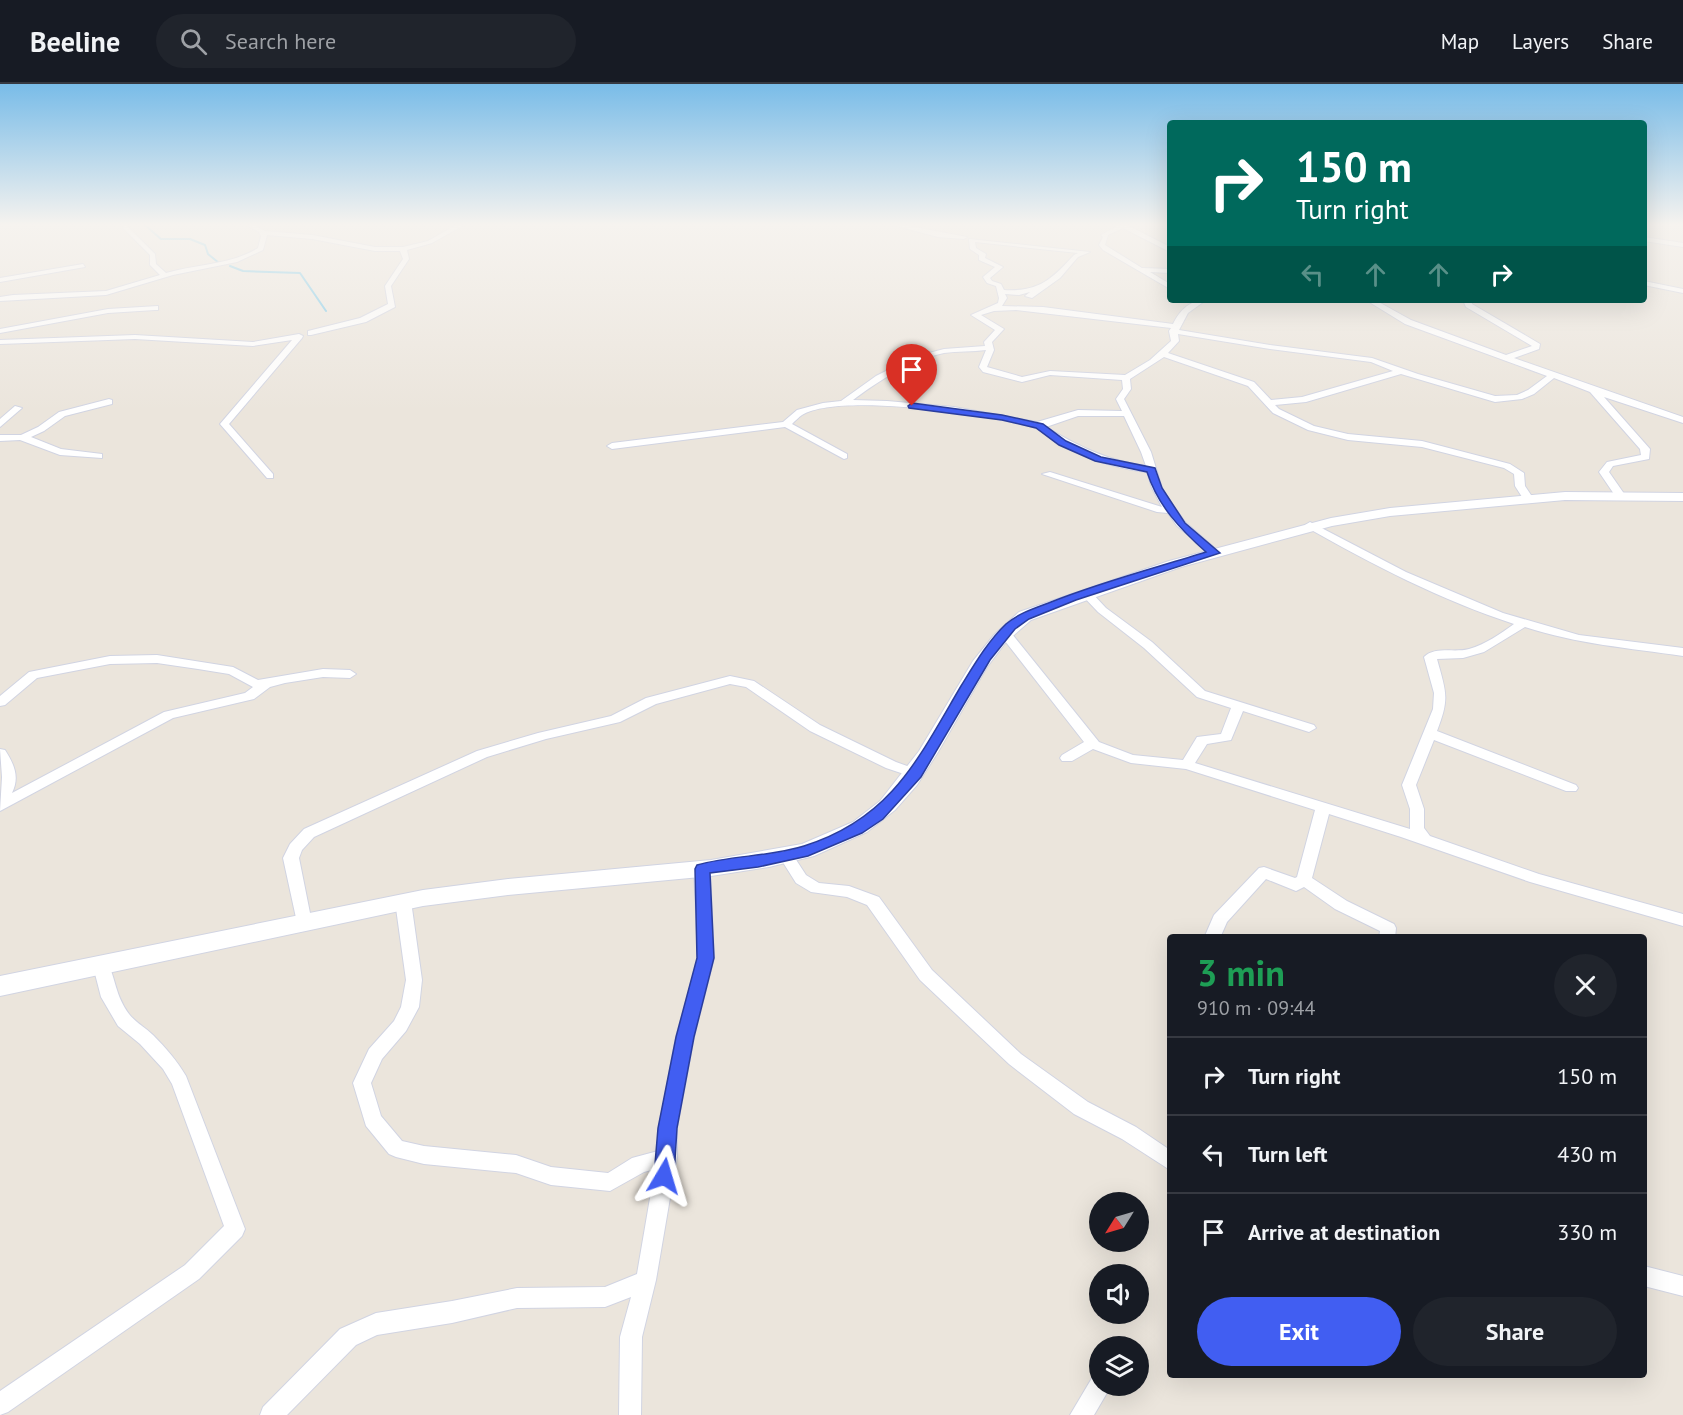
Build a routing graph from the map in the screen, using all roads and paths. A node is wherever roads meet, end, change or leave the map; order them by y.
1 (132, 287) edge
2 (388, 287) edge
3 (1000, 287) edge
4 (1038, 288) joint
5 (1001, 292) junction
6 (1029, 296) dead end
7 (0, 299) edge
8 (1196, 303) edge
9 (1375, 303) edge
10 (1468, 303) edge
11 (155, 308) dead end
12 (995, 308) junction
13 (1174, 328) junction
14 (0, 331) edge
15 (311, 333) dead end
16 (0, 342) edge
17 (990, 347) junction
18 (1161, 353) junction
19 (1507, 358) junction
20 (1401, 371) junction
21 (1553, 375) junction
22 (1126, 378) junction
23 (1594, 391) junction
24 (110, 402) dead end
25 (844, 402) junction
26 (1269, 403) junction
27 (18, 408) dead end
28 (1126, 413) junction
29 (1683, 420) edge
30 (0, 424) edge
31 (786, 424) junction
32 (1039, 426) junction
33 (25, 436) junction
34 (0, 438) edge
35 (612, 446) dead end
36 (99, 456) dead end
37 (844, 456) dead end
38 (1152, 470) junction
39 (1047, 474) dead end
40 (270, 476) dead end
41 (1620, 495) junction
42 (1683, 497) edge
43 (1528, 498) junction
44 (1167, 505) junction
45 (1311, 525) junction
46 (1214, 553) junction
47 (1086, 593) junction
48 (1523, 623) junction
49 (1004, 632) junction
50 (1683, 652) edge
51 (350, 674) dead end
52 (266, 684) junction
53 (0, 702) edge
54 (1238, 707) junction
55 (1309, 728) dead end
56 (1429, 733) junction
57 (1094, 745) junction
58 (0, 753) edge
59 (1067, 758) dead end
60 (1187, 765) junction
61 (916, 774) junction
62 (1571, 788) dead end
63 (0, 804) edge
64 (1323, 808) junction
65 (1426, 841) junction
66 (786, 856) junction
67 (702, 869) junction
68 (1304, 880) junction
69 (403, 901) junction
70 (1683, 920) edge
71 (304, 923) junction
72 (1214, 934) edge
73 (1387, 934) edge
74 (101, 966) junction
75 (0, 986) edge
76 (667, 1157) junction
77 (1167, 1159) edge
78 (1647, 1277) edge
79 (646, 1280) junction
80 (1683, 1286) edge
81 (1093, 1396) edge
82 (0, 1404) edge
83 (272, 1415) edge
84 (630, 1415) edge
85 (1081, 1415) edge

1 - 7 street
2 - 15 street
3 - 5 street
4 - 5 street
4 - 6 street
5 - 12 street
8 - 13 street
9 - 19 street
10 - 19 street
11 - 14 street
12 - 13 street
12 - 17 street
13 - 18 street
13 - 20 street
16 - 40 street
17 - 22 street
17 - 25 street
18 - 22 street
18 - 26 street
19 - 21 street
20 - 21 street
20 - 26 street
21 - 23 street
22 - 28 street
23 - 29 street
23 - 41 street
24 - 33 street
25 - 31 street
25 - 32 street
26 - 43 street
27 - 30 street
28 - 32 street
28 - 38 street
31 - 35 street
31 - 37 street
32 - 38 street
33 - 34 street
33 - 36 street
38 - 44 street
39 - 44 street
41 - 42 main road
41 - 43 main road
43 - 45 main road
44 - 46 street
45 - 46 main road
45 - 48 street
46 - 47 main road
47 - 49 main road
47 - 54 street
48 - 50 street
48 - 56 street
49 - 57 street
49 - 61 main road
51 - 52 street
52 - 53 street
52 - 63 street
54 - 55 street
54 - 60 street
56 - 62 street
56 - 65 street
57 - 59 street
57 - 60 street
58 - 63 street
60 - 64 street
61 - 66 main road
61 - 71 street
64 - 65 street
64 - 68 street
65 - 70 street
66 - 67 main road
66 - 77 street
67 - 69 main road
67 - 76 street
68 - 72 street
68 - 73 street
69 - 71 main road
69 - 76 street
71 - 74 main road
74 - 75 main road
74 - 82 street
76 - 79 street
78 - 80 street
79 - 83 street
79 - 84 street
81 - 85 street

